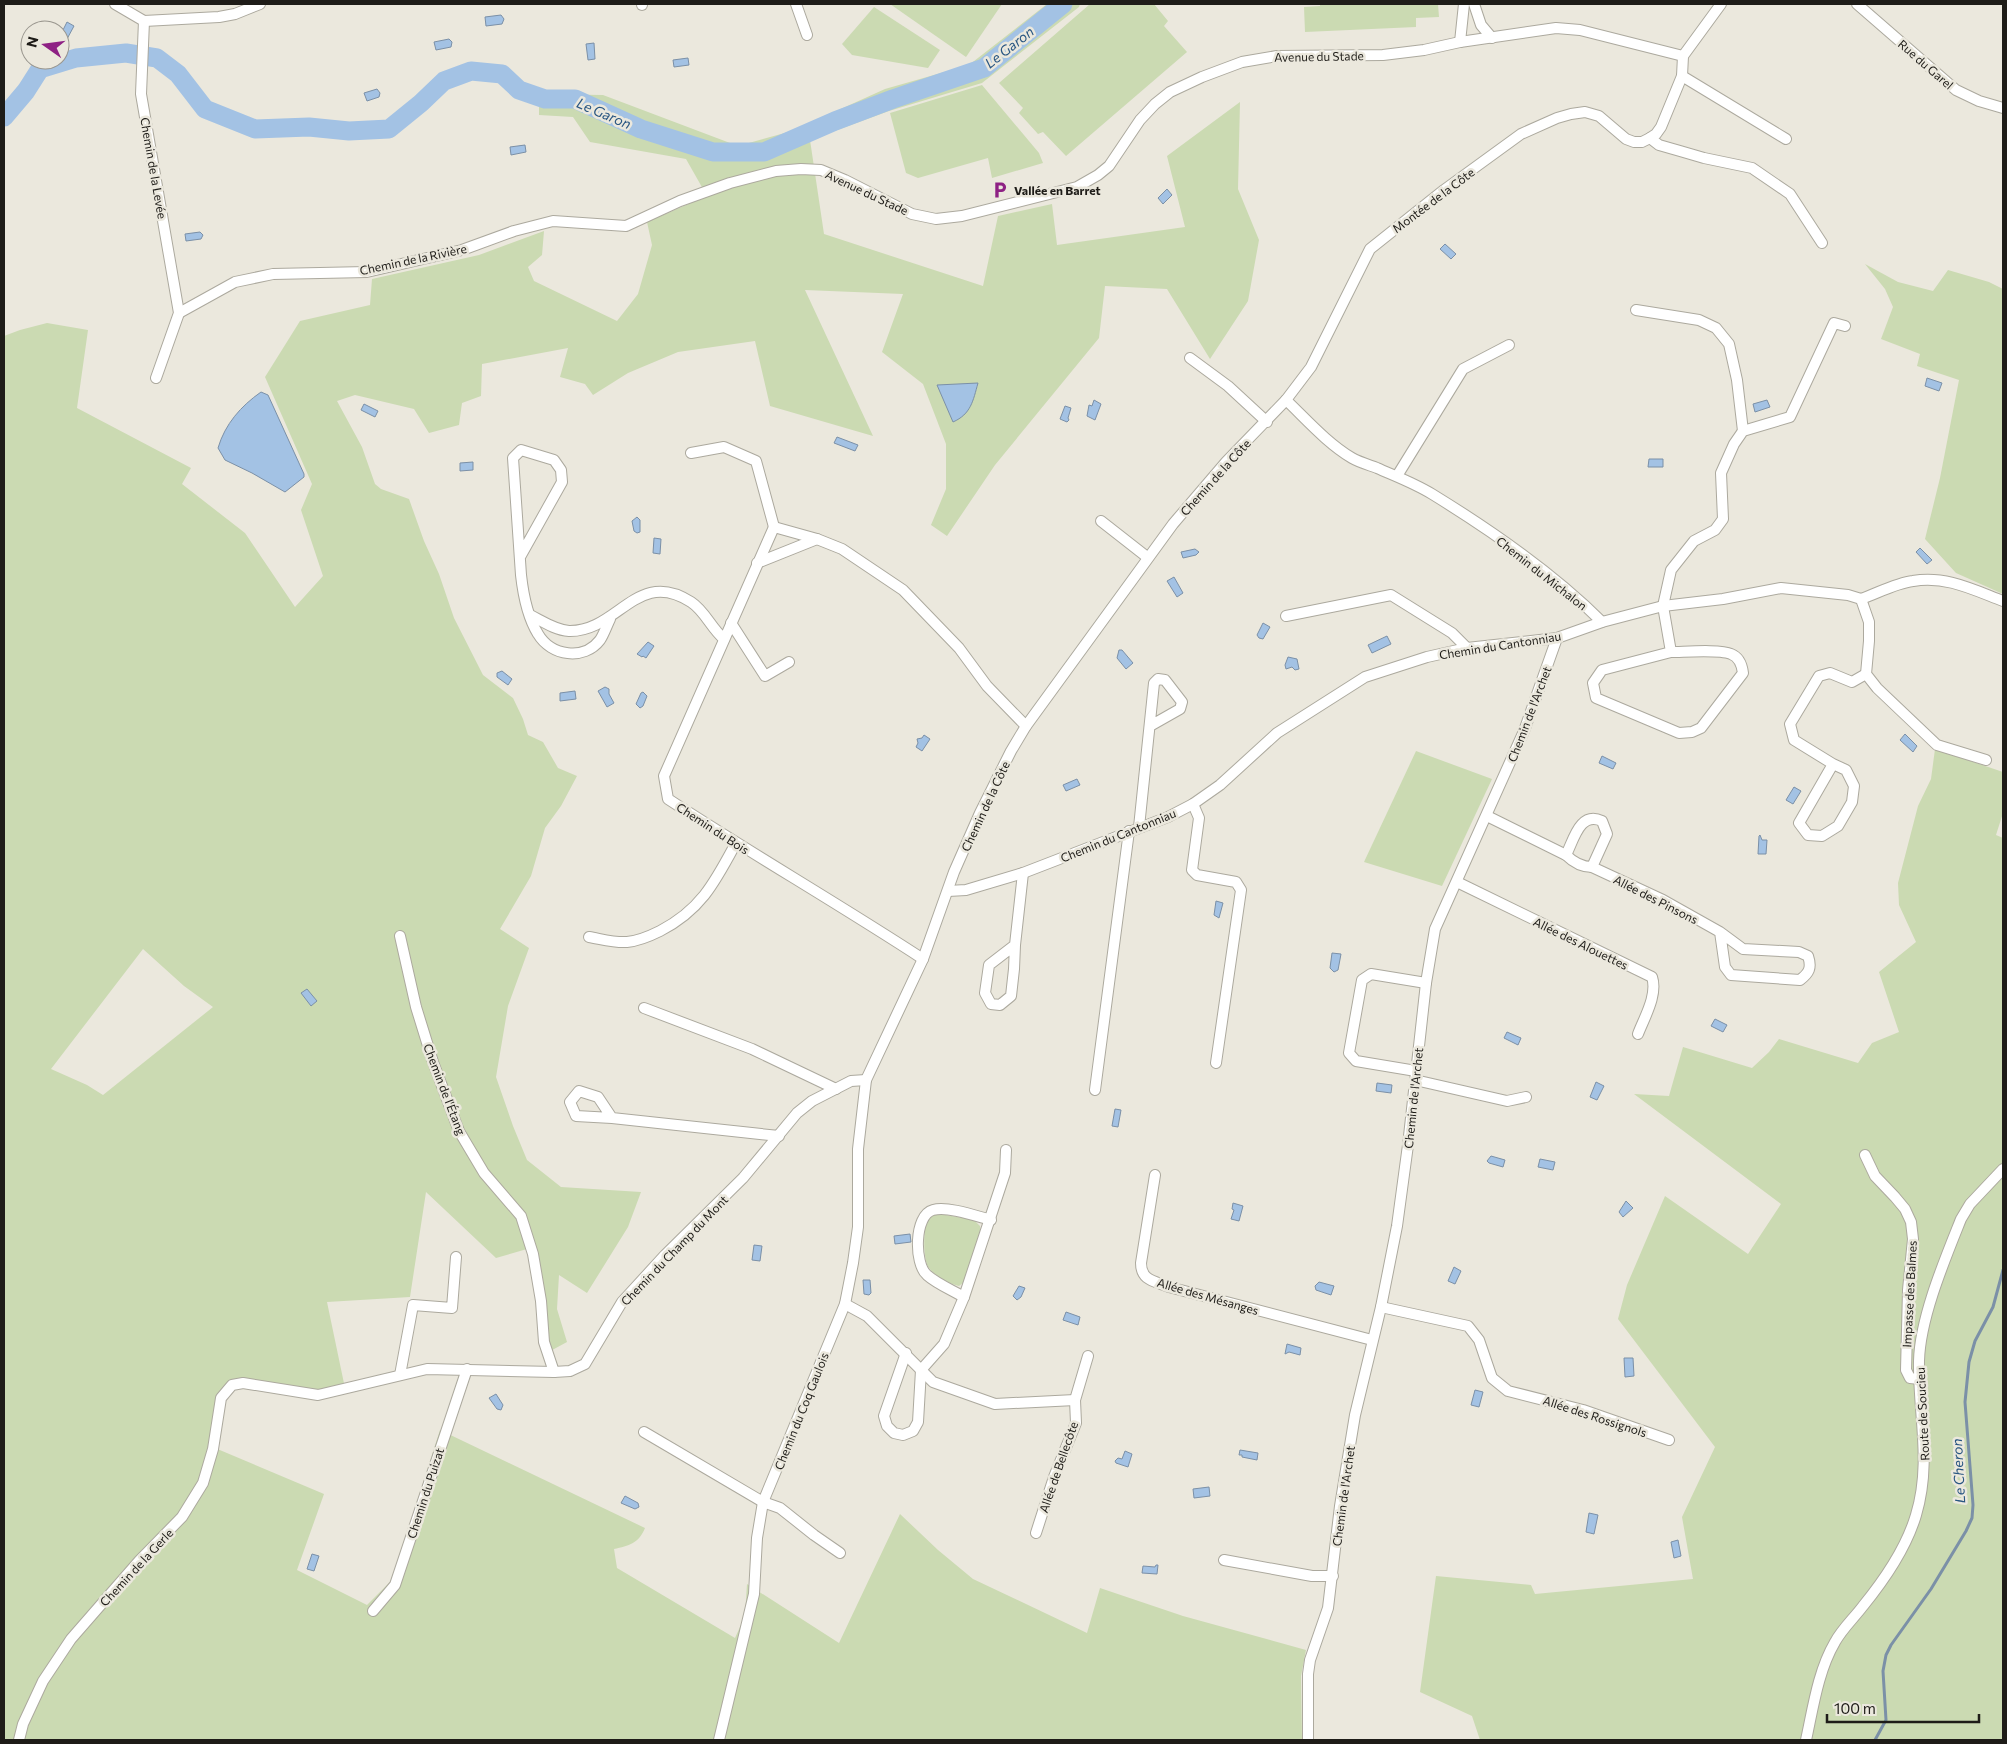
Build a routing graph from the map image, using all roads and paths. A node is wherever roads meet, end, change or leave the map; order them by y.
1 (115, 4) edge
2 (260, 4) edge
3 (796, 4) edge
4 (1464, 4) edge
5 (1474, 4) edge
6 (1721, 4) edge
7 (1857, 4) edge
8 (144, 21) junction
9 (806, 35) dead end
10 (1492, 38) junction
11 (1460, 42) junction
12 (1683, 56) junction
13 (1682, 76) junction
14 (2003, 108) edge
15 (1650, 138) junction
16 (1786, 139) dead end
17 (821, 170) joint
18 (1822, 243) dead end
19 (1636, 310) dead end
20 (179, 313) junction
21 (1845, 326) dead end
22 (1510, 345) dead end
23 (1190, 358) dead end
24 (156, 378) dead end
25 (1286, 400) junction
26 (1267, 422) junction
27 (1743, 431) junction
28 (691, 453) dead end
29 (1397, 476) junction
30 (1100, 521) dead end
31 (774, 527) junction
32 (817, 539) junction
33 (520, 557) junction
34 (1148, 557) junction
35 (757, 563) junction
36 (1861, 599) junction
37 (2003, 601) edge
38 (1663, 606) junction
39 (530, 614) junction
40 (1286, 616) dead end
41 (610, 618) junction
42 (1602, 622) junction
43 (732, 623) junction
44 (724, 638) junction
45 (1558, 638) junction
46 (1467, 648) junction
47 (1671, 652) junction
48 (789, 662) dead end
49 (1866, 674) junction
50 (1026, 726) junction
51 (1150, 726) dead end
52 (1986, 760) dead end
53 (1833, 764) junction
54 (1192, 804) junction
55 (1487, 816) junction
56 (1134, 829) junction
57 (736, 843) junction
58 (1566, 855) junction
59 (1592, 867) junction
60 (1023, 873) junction
61 (1456, 882) junction
62 (948, 892) junction
63 (1720, 932) junction
64 (400, 936) dead end
65 (589, 937) dead end
66 (1014, 946) junction
67 (923, 959) junction
68 (1426, 983) junction
69 (644, 1008) dead end
70 (1638, 1034) dead end
71 (1216, 1063) dead end
72 (1416, 1075) junction
73 (866, 1080) junction
74 (836, 1089) junction
75 (1094, 1090) dead end
76 (1526, 1097) dead end
77 (612, 1118) dead end
78 (779, 1136) junction
79 (1006, 1150) dead end
80 (1865, 1155) dead end
81 (2003, 1169) edge
82 (1155, 1175) dead end
83 (991, 1220) junction
84 (456, 1257) dead end
85 (964, 1297) junction
86 (845, 1304) junction
87 (1381, 1307) junction
88 (1372, 1340) junction
89 (906, 1353) junction
90 (1088, 1356) dead end
91 (467, 1369) junction
92 (921, 1370) junction
93 (554, 1372) junction
94 (400, 1375) junction
95 (1920, 1379) junction
96 (232, 1385) joint
97 (1075, 1400) junction
98 (644, 1432) dead end
99 (1669, 1440) dead end
100 (763, 1502) junction
101 (1036, 1533) dead end
102 (840, 1553) dead end
103 (1224, 1560) dead end
104 (1333, 1576) junction
105 (373, 1611) dead end
106 (18, 1740) edge
107 (719, 1740) edge
108 (1308, 1740) edge
109 (1806, 1740) edge

1 - 8 street
2 - 8 street
3 - 9 street
4 - 11 street
5 - 10 street
6 - 12 street
7 - 14 street, Rue du Garel
8 - 20 street, Chemin de la Levée
10 - 11 street, Avenue du Stade
10 - 12 street, Avenue du Stade
11 - 17 street, Avenue du Stade
12 - 13 street
13 - 15 street
13 - 16 street
15 - 18 street
15 - 25 street, Montée de la Côte
17 - 20 street, Chemin de la Rivière
19 - 27 street
20 - 24 street
21 - 27 street
22 - 29 street
23 - 26 street
25 - 26 street, Chemin de la Côte
25 - 29 street, Chemin du Michalon
26 - 34 street, Chemin de la Côte
27 - 38 street
28 - 31 street
29 - 42 street, Chemin du Michalon
30 - 34 street
31 - 32 street
31 - 35 street, Chemin du Bois
32 - 35 street
32 - 50 street
33 - 33 street
33 - 39 street
34 - 50 street, Chemin de la Côte
35 - 43 street, Chemin du Bois
36 - 37 street
36 - 38 street
36 - 49 street
38 - 42 street
38 - 47 street
39 - 41 street
39 - 41 street
40 - 46 street
41 - 44 street
42 - 45 street, Chemin du Cantonniau
43 - 44 street, Chemin du Bois
43 - 48 street
44 - 57 street, Chemin du Bois
45 - 46 street, Chemin du Cantonniau
45 - 55 street, Chemin de l'Archet
46 - 54 street, Chemin du Cantonniau
47 - 47 street
49 - 52 street
49 - 53 street
50 - 62 street, Chemin de la Côte
51 - 56 street
53 - 53 street
54 - 56 street, Chemin du Cantonniau
54 - 71 street
55 - 58 street, Allée des Pinsons
55 - 61 street, Chemin de l'Archet
56 - 60 street, Chemin du Cantonniau
56 - 75 street
57 - 65 street
57 - 67 street, Chemin du Bois
58 - 59 street, Allée des Pinsons
58 - 59 street
59 - 63 street, Allée des Pinsons
60 - 62 street, Chemin du Cantonniau
60 - 66 street
61 - 68 street, Chemin de l'Archet
61 - 70 street, Allée des Alouettes
62 - 67 street, Chemin de la Côte
63 - 63 street, Allée des Pinsons
64 - 93 street, Chemin de l'Étang
66 - 66 street
67 - 73 street, Chemin de la Côte
68 - 72 street, Chemin de l'Archet
68 - 72 street
69 - 74 street
72 - 76 street
72 - 87 street, Chemin de l'Archet
73 - 74 street, Chemin du Champ du Mont
73 - 86 street, Chemin du Coq Gaulois
74 - 78 street, Chemin du Champ du Mont
77 - 78 street
78 - 93 street, Chemin du Champ du Mont
79 - 83 street
80 - 95 street, Impasse des Balmes
81 - 95 street, Route de Soucieu
82 - 88 street, Allée des Mésanges
83 - 85 street
83 - 85 street
84 - 94 street
85 - 92 street
86 - 89 street
86 - 100 street, Chemin du Coq Gaulois
87 - 88 street, Chemin de l'Archet
87 - 99 street, Allée des Rossignols
88 - 104 street, Chemin de l'Archet
89 - 92 street
89 - 92 street
90 - 97 street, Allée de Bellecôte
91 - 93 street, Chemin du Champ du Mont
91 - 94 street, Chemin du Champ du Mont
91 - 105 street, Chemin du Puizat
92 - 97 street
94 - 96 street, Chemin du Champ du Mont
95 - 109 street, Route de Soucieu
96 - 106 street, Chemin de la Gerle
97 - 101 street, Allée de Bellecôte
98 - 100 street
100 - 102 street
100 - 107 street, Chemin du Coq Gaulois
103 - 104 street
104 - 108 street, Chemin de l'Archet

